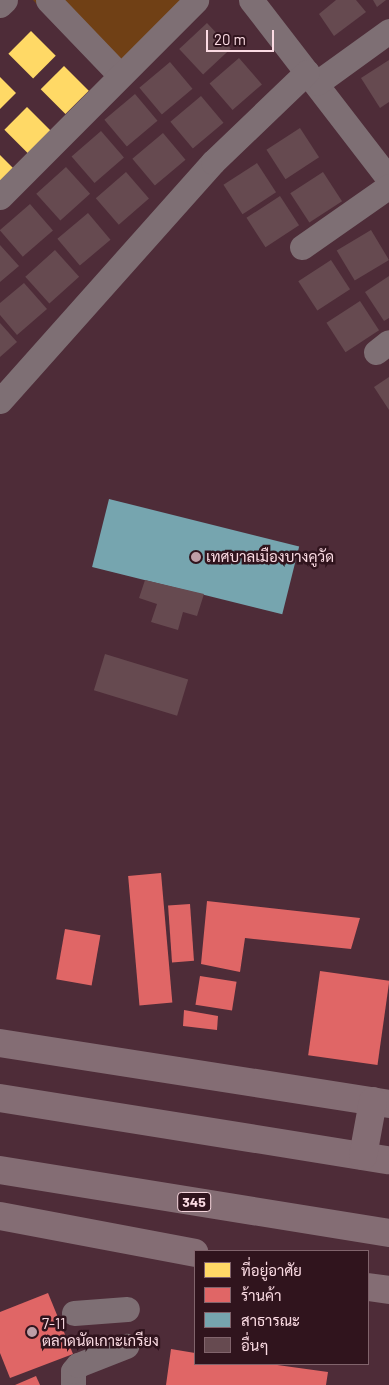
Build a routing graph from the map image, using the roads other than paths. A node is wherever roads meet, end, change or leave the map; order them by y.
1 (5, 0) edge
2 (48, 0) edge
3 (196, 0) edge
4 (251, 0) edge
5 (0, 5) edge
6 (389, 31) edge
7 (120, 75) junction
8 (312, 78) junction
9 (389, 179) edge
10 (389, 186) edge
11 (0, 197) edge
12 (302, 247) dead end
13 (0, 401) edge
14 (0, 1043) edge
15 (0, 1098) edge
16 (381, 1102) edge
17 (376, 1158) edge
18 (0, 1170) edge
19 (0, 1216) edge
20 (389, 1233) edge
21 (194, 1253) edge
22 (369, 1287) edge
23 (389, 1290) edge
24 (127, 1309) dead end
25 (74, 1313) dead end
26 (126, 1346) dead end
27 (73, 1385) edge

1 - 5 street
2 - 7 street
3 - 7 street
4 - 8 street
6 - 8 street
7 - 11 street
8 - 9 street
8 - 13 street
10 - 12 street
14 - 16 main road
15 - 17 main road
16 - 17 main road
18 - 20 main road, 345
19 - 21 main road
22 - 23 main road
24 - 25 street
26 - 27 street

